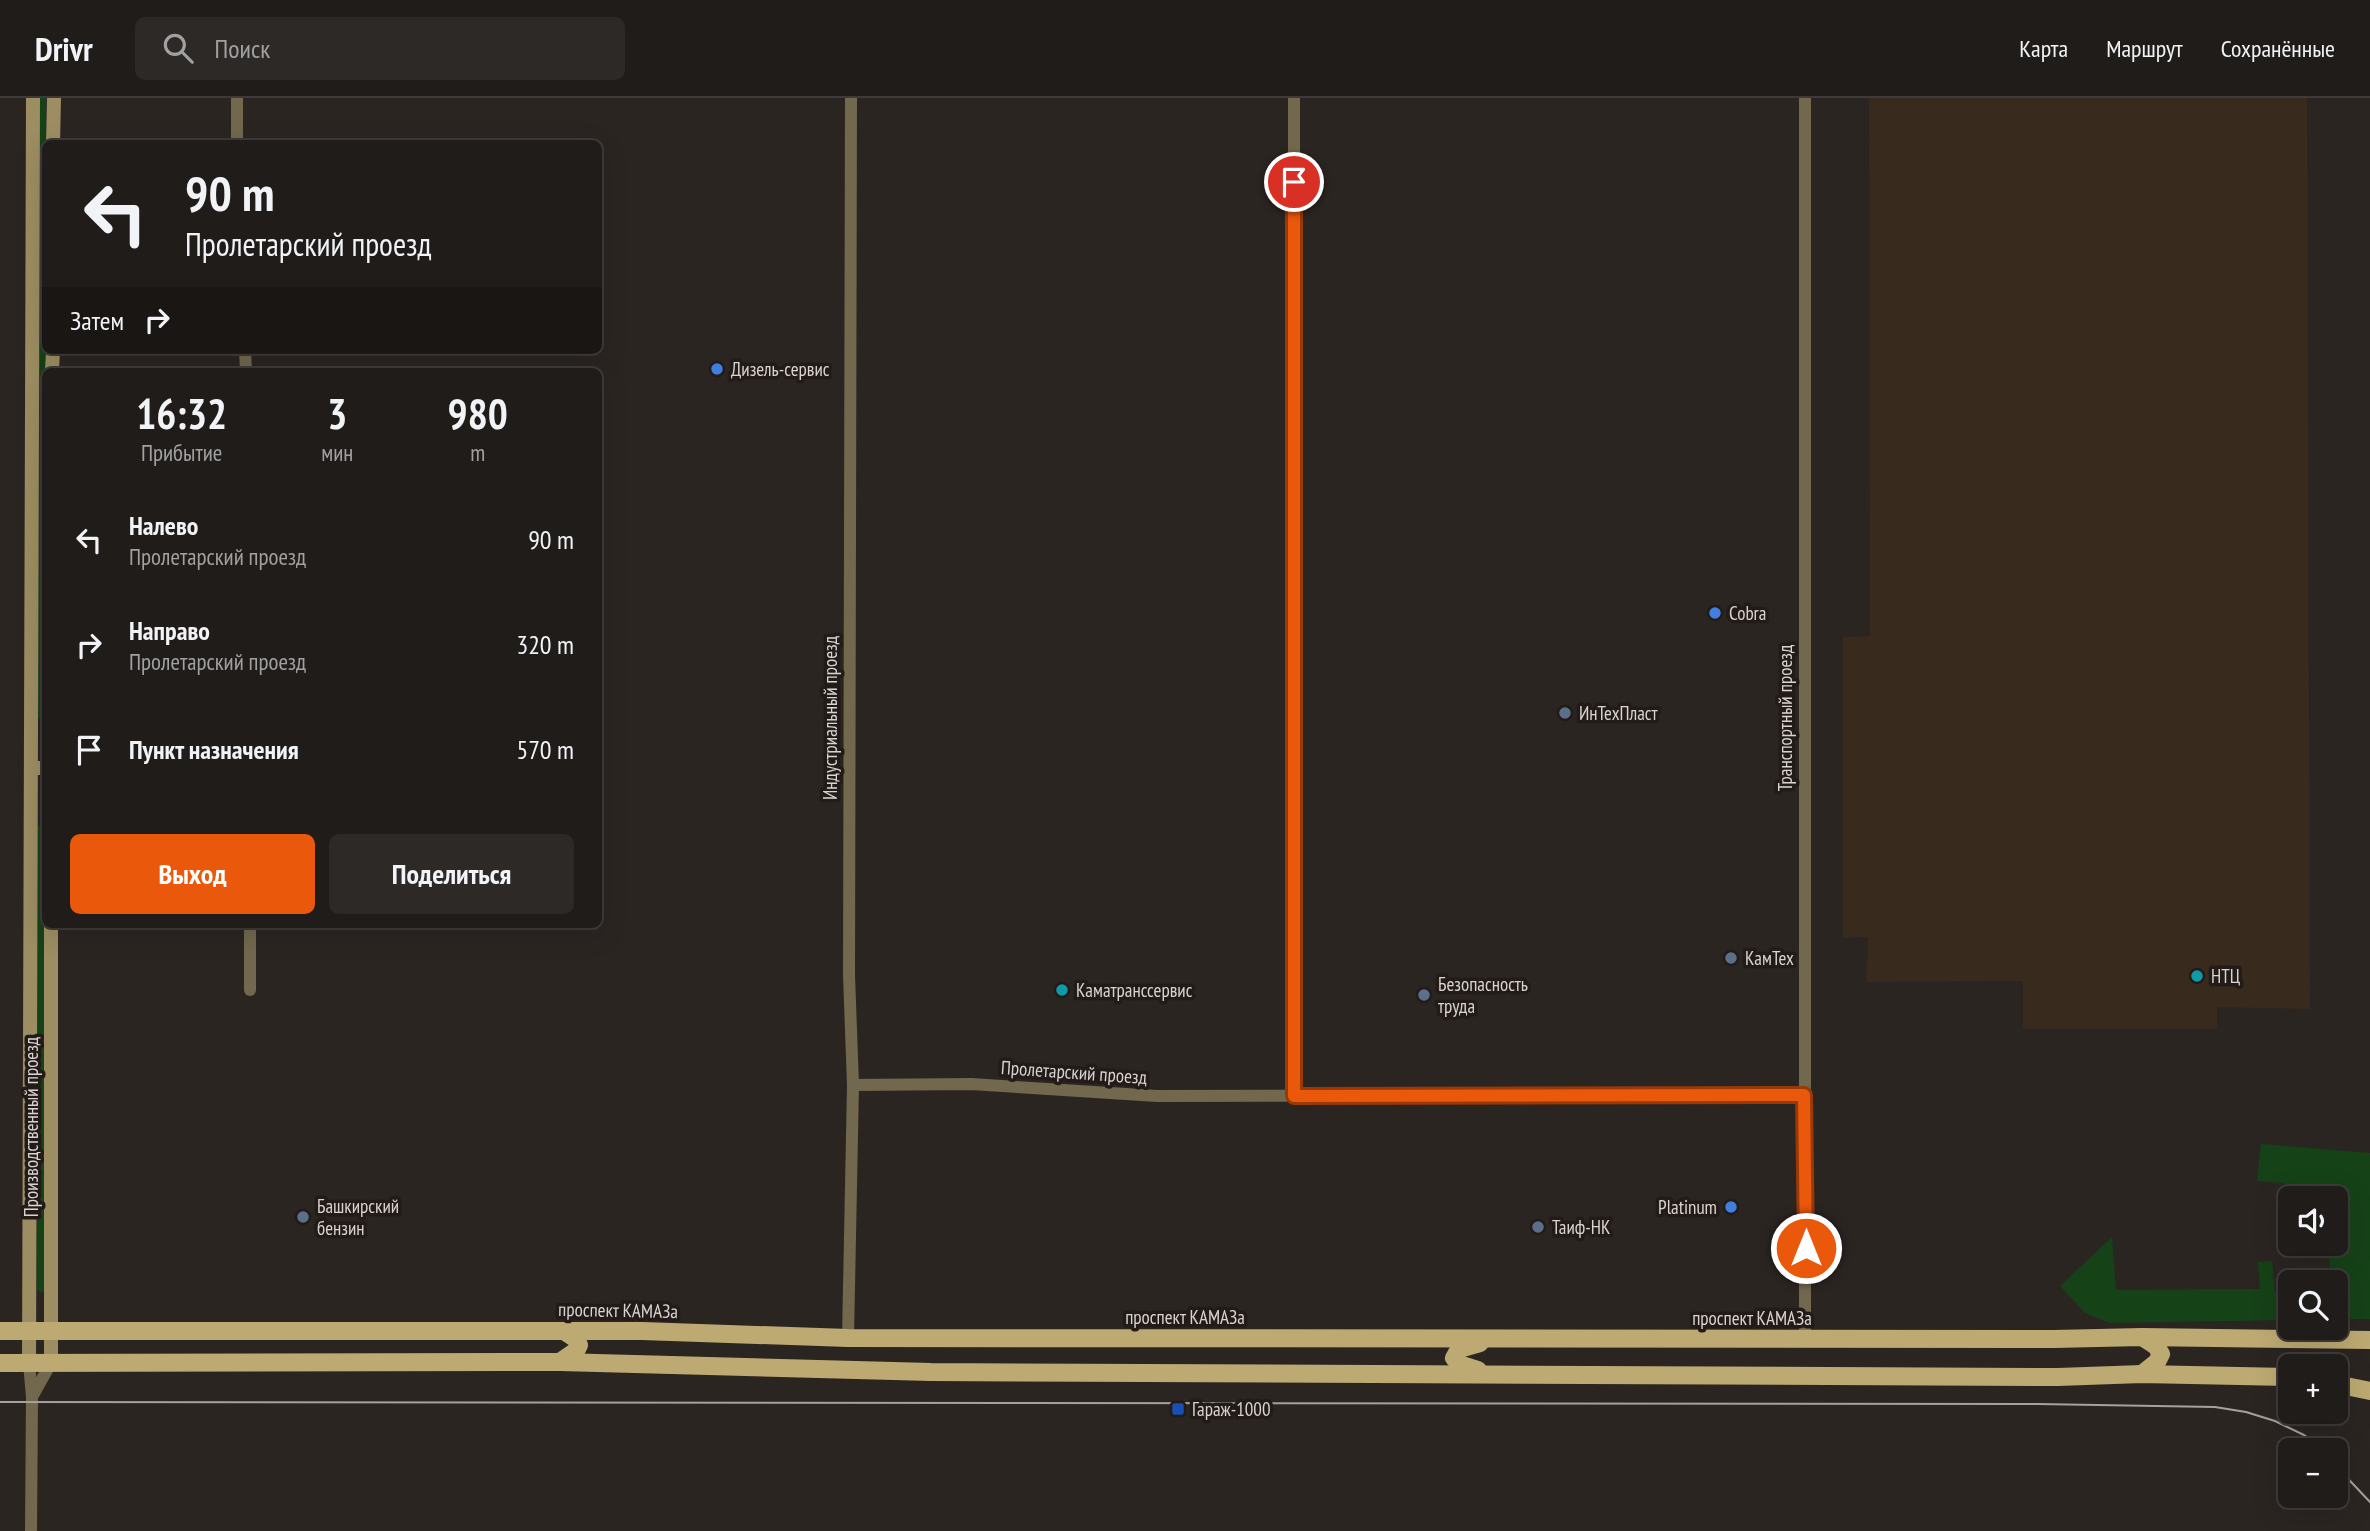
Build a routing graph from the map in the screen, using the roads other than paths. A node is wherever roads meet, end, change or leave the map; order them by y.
1 (33, 98) edge
2 (54, 98) edge
3 (237, 98) edge
4 (851, 98) edge
5 (1294, 98) edge
6 (1805, 98) edge
7 (54, 140) edge
8 (237, 140) edge
9 (38, 768) edge
10 (51, 928) edge
11 (250, 928) edge
12 (250, 990) dead end
13 (853, 1085) junction
14 (1804, 1095) junction
15 (1294, 1096) junction
16 (0, 1331) edge
17 (29, 1331) junction
18 (50, 1331) junction
19 (564, 1331) junction
20 (642, 1331) junction
21 (2370, 1331) edge
22 (2348, 1334) edge
23 (2142, 1337) junction
24 (848, 1338) junction
25 (1805, 1338) junction
26 (1497, 1339) junction
27 (2278, 1339) edge
28 (2348, 1340) edge
29 (2370, 1340) edge
30 (560, 1362) junction
31 (0, 1363) edge
32 (29, 1363) junction
33 (51, 1363) junction
34 (629, 1363) junction
35 (1494, 1374) junction
36 (2142, 1374) junction
37 (2278, 1377) edge
38 (2348, 1378) edge
39 (2370, 1378) edge
40 (2348, 1386) edge
41 (2370, 1391) edge
42 (32, 1397) junction
43 (31, 1531) edge

1 - 9 street, Производственный проезд
2 - 7 street
3 - 8 street
4 - 13 street, Индустриальный проезд
5 - 15 street
6 - 14 street, Транспортный проезд
9 - 17 street, Производственный проезд
10 - 18 street, Производственный проезд
11 - 12 street
13 - 15 street, Пролетарский проезд
13 - 24 street, Индустриальный проезд
14 - 15 street, Пролетарский проезд
14 - 25 street, Транспортный проезд
16 - 17 main road, проспект КАМАЗа
17 - 18 main road, проспект КАМАЗа
17 - 32 street, Производственный проезд
18 - 19 main road, проспект КАМАЗа
18 - 33 street, Производственный проезд
19 - 20 main road, проспект КАМАЗа
19 - 30 main road
20 - 24 main road, проспект КАМАЗа
20 - 34 main road
21 - 22 main road
23 - 25 main road, проспект КАМАЗа
23 - 27 main road, проспект КАМАЗа
23 - 36 main road
24 - 26 main road, проспект КАМАЗа
25 - 26 main road, проспект КАМАЗа
26 - 35 main road
28 - 29 main road, проспект КАМАЗа
30 - 33 main road
30 - 34 main road
31 - 32 main road
32 - 33 main road
32 - 42 street
33 - 42 street
34 - 35 main road
35 - 36 main road
36 - 37 main road
38 - 39 main road
40 - 41 main road
42 - 43 street

